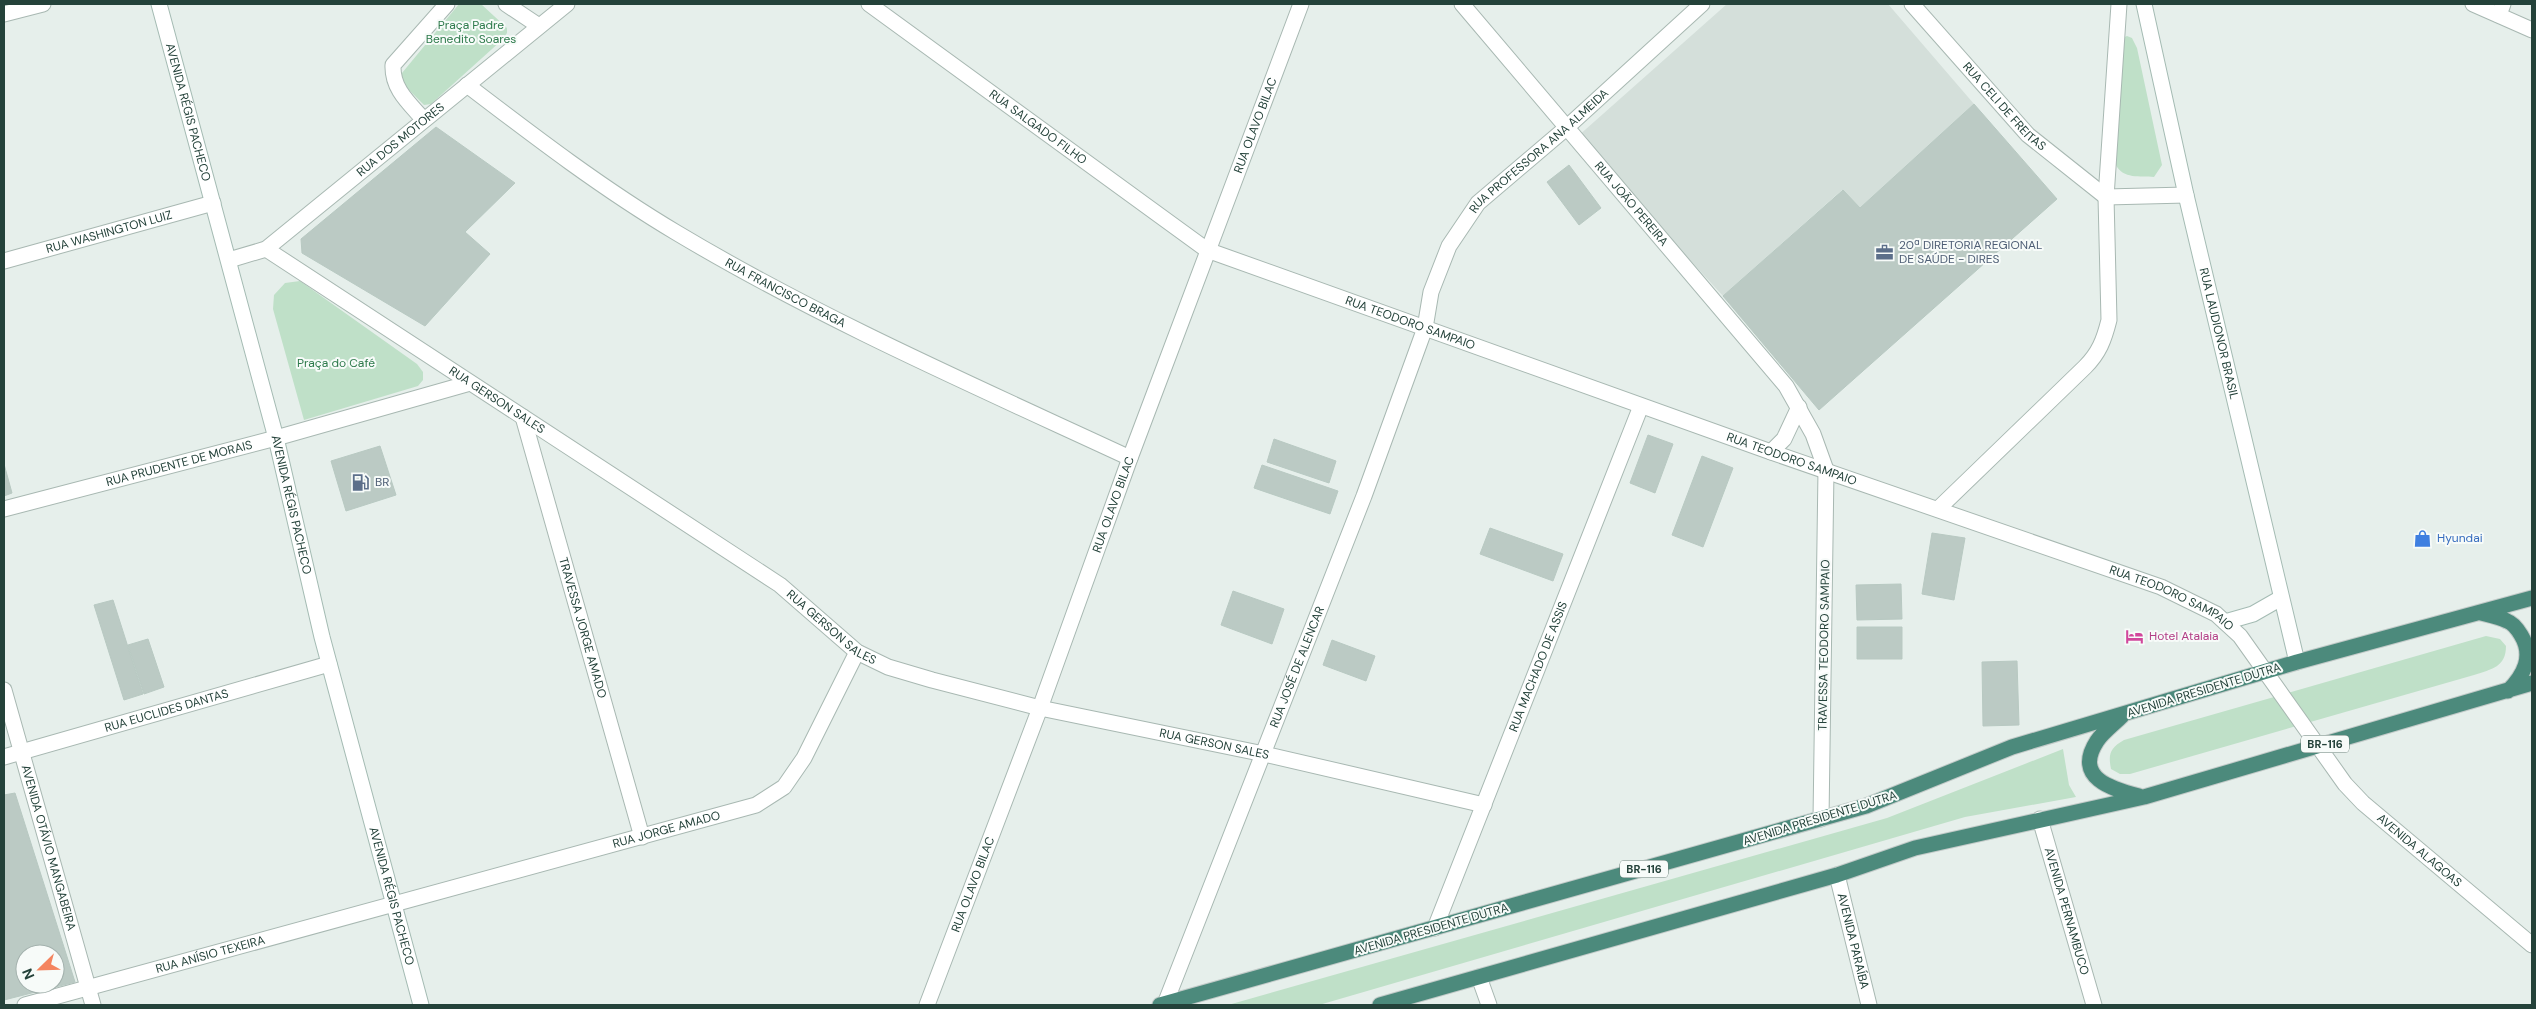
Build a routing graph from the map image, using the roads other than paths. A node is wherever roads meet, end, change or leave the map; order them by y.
1 (43, 4) edge
2 (159, 4) edge
3 (447, 4) edge
4 (506, 4) edge
5 (567, 4) edge
6 (869, 4) edge
7 (1301, 4) edge
8 (1462, 4) edge
9 (1702, 4) edge
10 (1912, 4) edge
11 (2119, 4) edge
12 (2144, 4) edge
13 (2473, 4) edge
14 (2501, 9) edge
15 (4, 14) edge
16 (539, 26) junction
17 (2532, 30) edge
18 (467, 85) junction
19 (424, 120) junction
20 (1565, 128) junction
21 (2186, 195) junction
22 (2106, 197) junction
23 (213, 203) junction
24 (266, 249) junction
25 (1207, 250) junction
26 (228, 260) junction
27 (4, 261) edge
28 (1425, 328) junction
29 (470, 383) junction
30 (1641, 406) junction
31 (1799, 407) junction
32 (523, 417) junction
33 (276, 438) junction
34 (1771, 452) junction
35 (1130, 458) junction
36 (1826, 470) junction
37 (4, 509) edge
38 (1938, 509) junction
39 (2281, 598) junction
40 (2532, 598) edge
41 (2481, 613) junction
42 (2225, 622) junction
43 (857, 652) junction
44 (2297, 662) junction
45 (329, 664) junction
46 (2265, 672) junction
47 (2532, 682) edge
48 (4, 690) edge
49 (2507, 692) junction
50 (1040, 708) junction
51 (2123, 715) junction
52 (2318, 746) junction
53 (21, 752) junction
54 (1264, 754) junction
55 (4, 757) edge
56 (2144, 797) junction
57 (1484, 805) junction
58 (1821, 819) junction
59 (2040, 819) junction
60 (642, 837) junction
61 (1837, 875) junction
62 (396, 905) junction
63 (1435, 928) junction
64 (2532, 945) edge
65 (1479, 977) junction
66 (88, 988) junction
67 (1162, 1004) edge
68 (25, 1005) edge
69 (93, 1005) edge
70 (421, 1005) edge
71 (927, 1005) edge
72 (1380, 1005) edge
73 (1489, 1005) edge
74 (1869, 1005) edge
75 (2094, 1005) edge

1 - 15 street
2 - 23 street, AVENIDA RÉGIS PACHECO
3 - 19 street
4 - 16 street
5 - 16 street, RUA DOS MOTORES
6 - 25 street, RUA SALGADO FILHO
7 - 25 street, RUA OLAVO BILAC
8 - 20 street, RUA JOÃO PEREIRA
9 - 20 street, RUA PROFESSORA ANA ALMEIDA
10 - 22 street, RUA CELI DE FREITAS
11 - 22 street
12 - 21 street, RUA LAUDIONOR BRASIL
13 - 14 street
14 - 17 street
16 - 18 street, RUA DOS MOTORES
18 - 19 street, RUA DOS MOTORES
18 - 35 street, RUA FRANCISCO BRAGA
19 - 24 street, RUA DOS MOTORES
20 - 28 street, RUA PROFESSORA ANA ALMEIDA
20 - 31 street, RUA JOÃO PEREIRA
21 - 22 street
21 - 39 street, RUA LAUDIONOR BRASIL
22 - 38 street
23 - 26 street, AVENIDA RÉGIS PACHECO
23 - 27 street, RUA WASHINGTON LUIZ
24 - 26 street, RUA DOS MOTORES
24 - 29 street, RUA GERSON SALES
25 - 28 street, RUA TEODORO SAMPAIO
25 - 35 street, RUA OLAVO BILAC
26 - 33 street, AVENIDA RÉGIS PACHECO
28 - 30 street, RUA TEODORO SAMPAIO
28 - 54 street, RUA JOSÉ DE ALENCAR
29 - 32 street, RUA GERSON SALES
29 - 33 street, RUA PRUDENTE DE MORAIS
30 - 34 street, RUA TEODORO SAMPAIO
30 - 57 street, RUA MACHADO DE ASSIS
31 - 34 street
31 - 36 street, RUA JOÃO PEREIRA
32 - 43 street, RUA GERSON SALES
32 - 60 street, TRAVESSA JORGE AMADO
33 - 37 street, RUA PRUDENTE DE MORAIS
33 - 45 street, AVENIDA RÉGIS PACHECO
34 - 36 street, RUA TEODORO SAMPAIO
35 - 50 street, RUA OLAVO BILAC
36 - 38 street, RUA TEODORO SAMPAIO
36 - 58 street, TRAVESSA TEODORO SAMPAIO
38 - 42 street, RUA TEODORO SAMPAIO
39 - 42 street
39 - 44 street, RUA LAUDIONOR BRASIL
40 - 41 highway, AVENIDA PRESIDENTE DUTRA / BR-116
41 - 44 highway, AVENIDA PRESIDENTE DUTRA / BR-116
41 - 49 highway
42 - 46 street, RUA TEODORO SAMPAIO
43 - 50 street, RUA GERSON SALES
43 - 60 street, RUA JORGE AMADO
44 - 46 highway, AVENIDA PRESIDENTE DUTRA / BR-116
45 - 53 street, RUA EUCLIDES DANTAS
45 - 62 street, AVENIDA RÉGIS PACHECO
46 - 51 highway, AVENIDA PRESIDENTE DUTRA / BR-116
46 - 52 street, RUA TEODORO SAMPAIO
47 - 49 highway, BR-116
48 - 53 street, AVENIDA OTÁVIO MANGABEIRA
49 - 52 highway, BR-116
50 - 54 street, RUA GERSON SALES
50 - 71 street, RUA OLAVO BILAC
51 - 56 highway
51 - 58 highway, AVENIDA PRESIDENTE DUTRA / BR-116
52 - 56 highway, BR-116
52 - 64 street, AVENIDA ALAGOAS
53 - 55 street, RUA EUCLIDES DANTAS
53 - 66 street, AVENIDA OTÁVIO MANGABEIRA
54 - 57 street, RUA GERSON SALES
54 - 67 street, RUA JOSÉ DE ALENCAR
56 - 59 highway, BR-116
57 - 63 street, RUA MACHADO DE ASSIS
58 - 63 highway, AVENIDA PRESIDENTE DUTRA / BR-116
59 - 61 highway, BR-116
59 - 75 street, AVENIDA PERNAMBUCO
60 - 62 street, RUA JORGE AMADO
61 - 65 highway, BR-116
61 - 74 street, AVENIDA PARAÍBA
62 - 66 street, RUA ANÍSIO TEXEIRA
62 - 70 street, AVENIDA RÉGIS PACHECO
63 - 67 highway, AVENIDA PRESIDENTE DUTRA / BR-116
65 - 72 highway, BR-116
65 - 73 street
66 - 68 street, RUA ANÍSIO TEXEIRA
66 - 69 street, AVENIDA OTÁVIO MANGABEIRA

